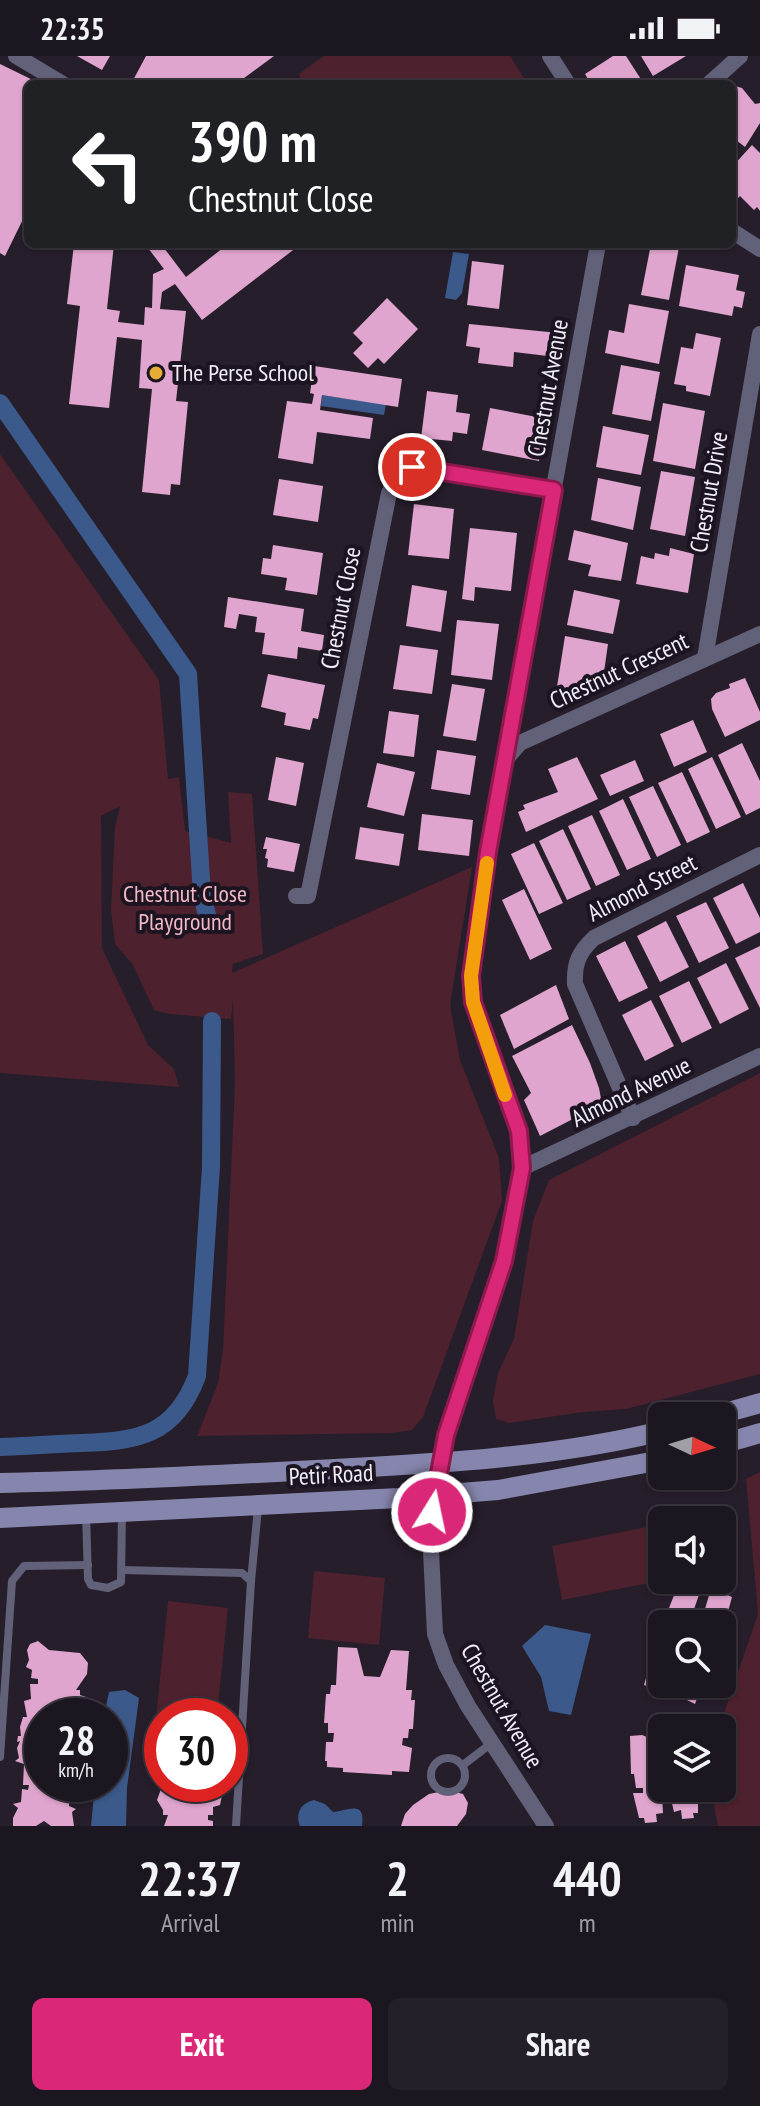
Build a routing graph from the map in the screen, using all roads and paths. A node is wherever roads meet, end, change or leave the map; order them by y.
1 (16, 56) edge
2 (740, 56) edge
3 (56, 80) edge
4 (713, 80) edge
5 (736, 234) edge
6 (597, 248) edge
7 (760, 249) edge
8 (760, 334) edge
9 (554, 490) junction
10 (760, 634) edge
11 (705, 658) junction
12 (505, 760) junction
13 (760, 855) edge
14 (296, 896) dead end
15 (760, 1056) edge
16 (633, 1118) junction
17 (522, 1168) junction
18 (760, 1403) edge
19 (736, 1410) edge
20 (760, 1433) edge
21 (648, 1434) edge
22 (736, 1440) edge
23 (442, 1462) junction
24 (648, 1463) edge
25 (0, 1483) edge
26 (434, 1495) junction
27 (258, 1505) junction
28 (122, 1511) junction
29 (86, 1513) junction
30 (0, 1518) edge
31 (88, 1565) junction
32 (122, 1570) junction
33 (251, 1581) junction
34 (493, 1742) junction
35 (0, 1757) edge
36 (463, 1765) junction
37 (236, 1826) edge
38 (546, 1826) edge

1 - 3 street
2 - 4 street
5 - 7 street
6 - 9 street, Chestnut Avenue
8 - 11 street, Chestnut Drive
9 - 12 street, Chestnut Avenue
9 - 14 street, Chestnut Close
10 - 11 street, Chestnut Crescent
11 - 12 street, Chestnut Crescent
12 - 17 street, Chestnut Avenue
13 - 16 street, Almond Street
15 - 16 street, Almond Avenue
16 - 17 street, Almond Avenue
17 - 23 street, Chestnut Avenue
18 - 19 main road
20 - 22 main road
21 - 23 main road, Petir Road
23 - 25 main road, Petir Road
23 - 26 street, Chestnut Avenue
24 - 26 main road, Petir Road
26 - 27 main road, Petir Road
26 - 34 street, Chestnut Avenue
27 - 28 main road, Petir Road
27 - 33 lane
28 - 29 main road, Petir Road
28 - 32 lane
29 - 30 main road, Petir Road
29 - 31 lane
31 - 32 lane
31 - 35 lane
32 - 33 lane
33 - 37 lane
34 - 36 lane
34 - 38 street, Chestnut Avenue
36 - 36 lane

